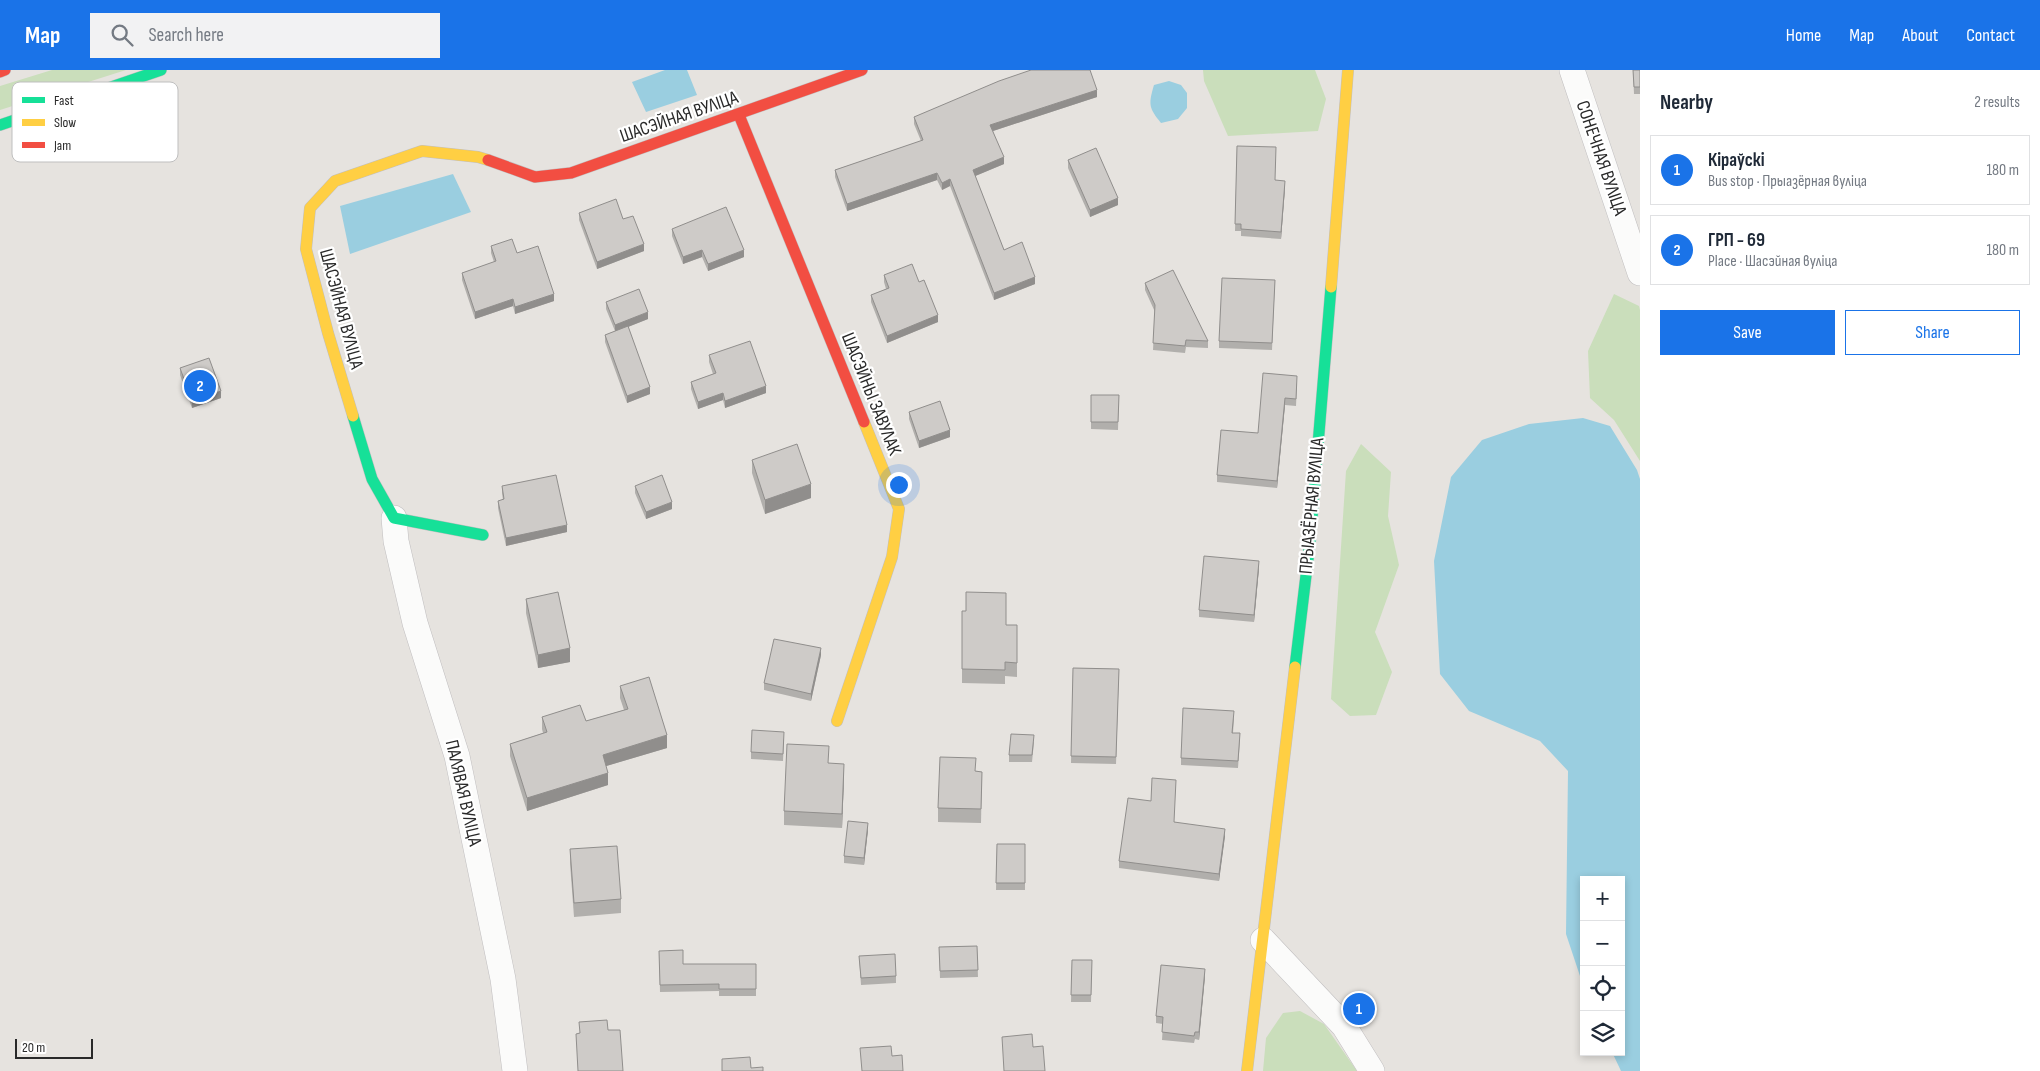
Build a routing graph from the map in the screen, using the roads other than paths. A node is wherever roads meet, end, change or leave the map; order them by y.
1 (5, 70) edge
2 (161, 70) edge
3 (862, 70) edge
4 (1348, 70) edge
5 (1572, 70) edge
6 (0, 72) edge
7 (126, 82) edge
8 (739, 115) junction
9 (12, 121) edge
10 (0, 125) edge
11 (1640, 274) edge
12 (394, 518) junction
13 (483, 535) dead end
14 (837, 721) dead end
15 (1263, 940) junction
16 (515, 1071) edge
17 (1247, 1071) edge
18 (1372, 1071) edge

1 - 6 street
2 - 7 street
3 - 8 street, ШАСЭЙНАЯ ВУЛІЦА
4 - 15 street, ПРЫАЗЁРНАЯ ВУЛІЦА
5 - 11 street, СОНЕЧНАЯ ВУЛІЦА
8 - 12 street, ШАСЭЙНАЯ ВУЛІЦА
8 - 14 street, ШАСЭЙНЫ ЗАВУЛАК
9 - 10 street
12 - 13 street
12 - 16 street, ПАЛЯВАЯ ВУЛІЦА
15 - 17 street, ПРЫАЗЁРНАЯ ВУЛІЦА
15 - 18 street

